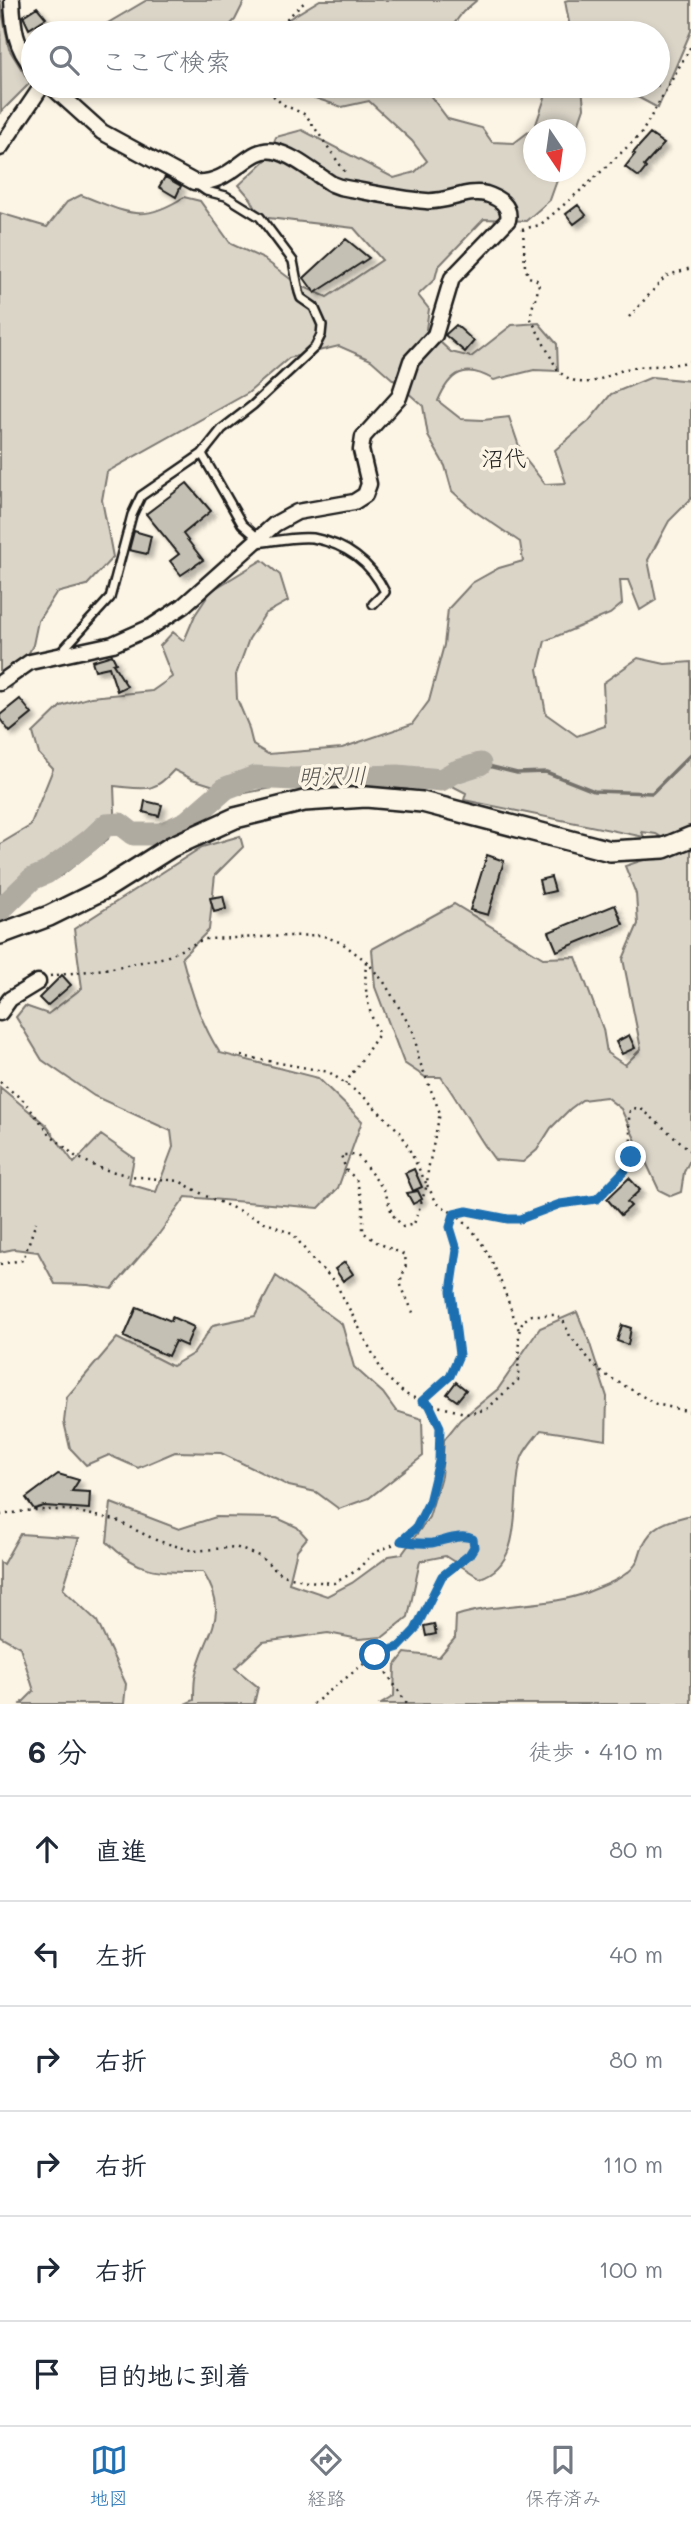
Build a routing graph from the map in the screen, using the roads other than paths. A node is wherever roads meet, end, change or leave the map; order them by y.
1 (12, 0) edge
2 (21, 51) edge
3 (35, 98) edge
4 (64, 98) edge
5 (0, 148) edge
6 (194, 182) junction
7 (202, 454) junction
8 (254, 541) junction
9 (373, 604) dead end
10 (58, 656) junction
11 (0, 683) edge
12 (691, 838) edge
13 (0, 934) edge
14 (38, 982) road end
15 (0, 1013) edge

1 - 2 street
3 - 5 street
4 - 6 street
6 - 7 lane
6 - 8 street
7 - 8 lane
7 - 10 lane
8 - 9 lane
8 - 10 street
10 - 11 street
12 - 13 street
14 - 15 street

